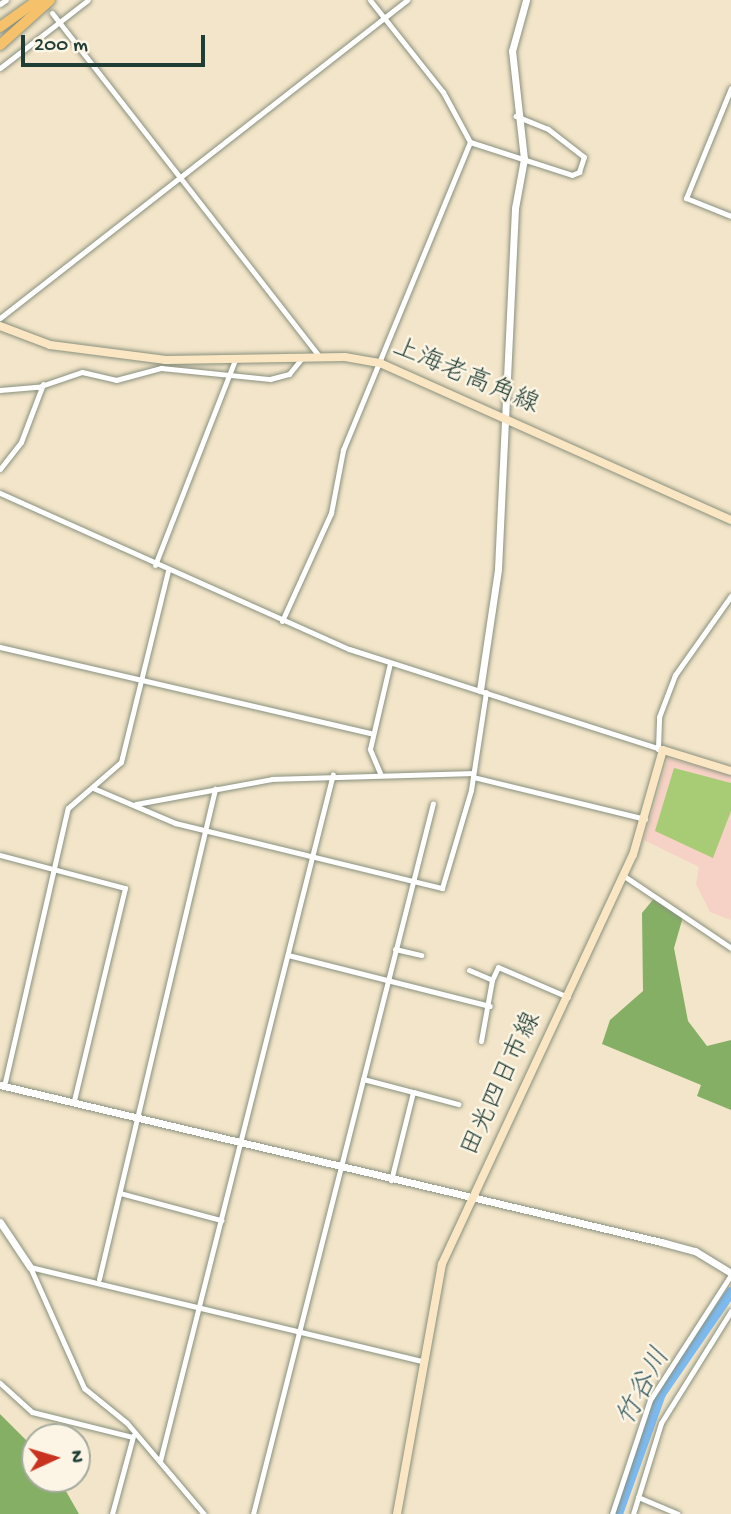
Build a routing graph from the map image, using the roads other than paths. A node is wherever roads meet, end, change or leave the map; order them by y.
1 (5, 0) edge
2 (30, 0) edge
3 (38, 0) edge
4 (50, 0) edge
5 (88, 0) edge
6 (370, 0) edge
7 (407, 0) edge
8 (526, 0) edge
9 (0, 4) edge
10 (52, 13) dead end
11 (384, 18) junction
12 (0, 20) edge
13 (58, 22) junction
14 (0, 27) edge
15 (0, 45) edge
16 (0, 68) edge
17 (731, 88) edge
18 (516, 117) junction
19 (470, 142) junction
20 (524, 159) junction
21 (180, 179) junction
22 (731, 216) edge
23 (0, 318) edge
24 (0, 326) edge
25 (320, 358) junction
26 (301, 359) junction
27 (234, 362) junction
28 (380, 363) junction
29 (228, 377) junction
30 (43, 384) junction
31 (0, 390) edge
32 (506, 416) junction
33 (0, 469) edge
34 (0, 493) edge
35 (731, 520) edge
36 (155, 565) junction
37 (168, 571) junction
38 (731, 596) edge
39 (282, 621) junction
40 (0, 647) edge
41 (390, 663) junction
42 (142, 680) junction
43 (483, 691) junction
44 (373, 734) junction
45 (661, 750) junction
46 (731, 771) edge
47 (380, 773) junction
48 (333, 774) junction
49 (473, 775) junction
50 (93, 788) junction
51 (215, 789) junction
52 (433, 803) dead end
53 (136, 804) junction
54 (645, 819) junction
55 (209, 831) junction
56 (0, 855) edge
57 (314, 856) junction
58 (53, 868) junction
59 (624, 876) junction
60 (412, 881) junction
61 (731, 948) edge
62 (395, 949) junction
63 (288, 955) junction
64 (421, 955) dead end
65 (469, 970) dead end
66 (492, 980) junction
67 (387, 981) junction
68 (568, 997) junction
69 (490, 1006) junction
70 (481, 1041) dead end
71 (363, 1079) junction
72 (2, 1084) edge
73 (413, 1092) junction
74 (74, 1100) junction
75 (458, 1104) dead end
76 (139, 1116) junction
77 (240, 1142) junction
78 (340, 1167) junction
79 (391, 1180) junction
80 (120, 1193) junction
81 (473, 1197) junction
82 (221, 1220) junction
83 (0, 1222) edge
84 (30, 1267) junction
85 (731, 1274) edge
86 (99, 1279) junction
87 (199, 1304) junction
88 (731, 1311) edge
89 (299, 1330) junction
90 (425, 1362) junction
91 (0, 1383) edge
92 (133, 1435) junction
93 (160, 1461) junction
94 (638, 1497) junction
95 (112, 1514) edge
96 (204, 1514) edge
97 (253, 1514) edge
98 (397, 1514) edge
99 (612, 1514) edge
100 (633, 1514) edge
101 (678, 1514) edge

1 - 9 street
2 - 12 highway
3 - 14 highway
4 - 15 highway
5 - 13 street
6 - 11 street
7 - 11 street
8 - 18 street
10 - 13 street
11 - 19 street
11 - 21 street
13 - 16 street
13 - 21 street
17 - 22 street
18 - 20 street
18 - 20 street
19 - 20 street
19 - 28 street
20 - 32 street
21 - 23 street
21 - 25 street
24 - 27 main road, 上海老高角線
25 - 26 main road, 上海老高角線
25 - 28 main road, 上海老高角線
26 - 27 main road, 上海老高角線
26 - 29 street
27 - 29 street
28 - 32 main road, 上海老高角線
28 - 39 street
29 - 30 street
29 - 36 street
30 - 31 street
30 - 33 street
32 - 35 main road, 上海老高角線
32 - 43 street
34 - 36 street
36 - 37 street
37 - 39 street
37 - 42 street
38 - 45 street
39 - 41 street
40 - 42 street
41 - 43 street
41 - 44 street
42 - 44 street
42 - 50 street
43 - 45 street
43 - 49 street
44 - 47 street
45 - 46 main road
45 - 54 main road, 田光四日市線
47 - 48 street
47 - 49 street
48 - 51 street
48 - 57 street
49 - 54 street
49 - 60 street
50 - 53 street
50 - 58 street
51 - 53 street
51 - 55 street
52 - 60 street
53 - 55 street
54 - 59 main road, 田光四日市線
55 - 57 street
55 - 76 street
56 - 58 street
57 - 60 street
57 - 63 street
58 - 72 street
58 - 74 street
59 - 61 street
59 - 68 main road, 田光四日市線
60 - 62 street
62 - 64 street
62 - 67 street
63 - 67 street
63 - 77 street
65 - 66 street
66 - 68 street
66 - 69 street
67 - 69 street
67 - 71 street
68 - 81 main road, 田光四日市線
69 - 70 street
71 - 73 street
71 - 78 street
72 - 74 street
73 - 75 street
73 - 79 street
74 - 76 street
76 - 77 street
76 - 80 street
77 - 78 street
77 - 82 street
78 - 79 street
78 - 89 street
79 - 81 street
80 - 82 street
80 - 86 street
81 - 85 street
81 - 90 main road, 田光四日市線
82 - 87 street
83 - 84 street
84 - 86 street
84 - 92 street
85 - 99 street
86 - 87 street
87 - 89 street
87 - 93 street
88 - 94 street
89 - 90 street
89 - 97 street
90 - 98 main road, 田光四日市線
91 - 92 street
92 - 93 street
92 - 95 street
93 - 96 street
94 - 100 street
94 - 101 street

